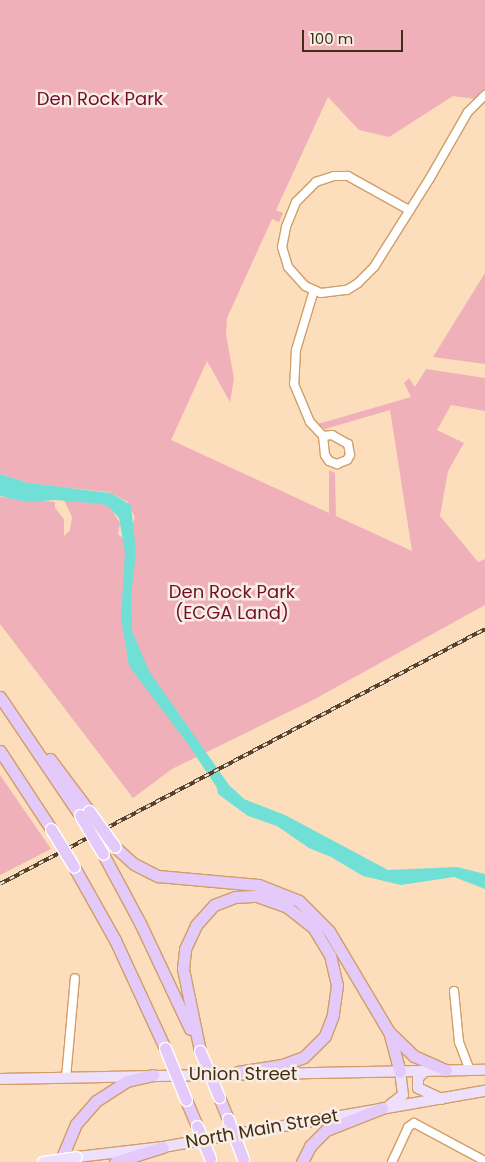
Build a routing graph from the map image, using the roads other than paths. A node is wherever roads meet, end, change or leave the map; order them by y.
1 (485, 95) edge
2 (409, 210) junction
3 (314, 290) junction
4 (323, 436) dead end
5 (0, 697) edge
6 (0, 751) edge
7 (85, 813) junction
8 (75, 978) dead end
9 (454, 992) dead end
10 (389, 1032) junction
11 (200, 1051) junction
12 (446, 1070) junction
13 (470, 1070) junction
14 (485, 1070) edge
15 (425, 1071) junction
16 (238, 1072) junction
17 (400, 1072) junction
18 (153, 1075) junction
19 (66, 1078) junction
20 (0, 1080) edge
21 (485, 1092) edge
22 (443, 1099) junction
23 (382, 1108) junction
24 (163, 1147) junction
25 (210, 1160) edge
26 (243, 1161) edge
27 (485, 1161) edge
28 (41, 1162) edge
29 (60, 1162) edge
30 (115, 1162) edge
31 (302, 1162) edge
32 (392, 1162) edge

1 - 2 street
2 - 3 street
2 - 3 street
3 - 4 street
5 - 7 highway
6 - 25 highway, bridge
7 - 10 highway, bridge
7 - 11 highway, bridge
8 - 19 street
9 - 13 street
10 - 12 highway
10 - 17 highway
11 - 16 highway
11 - 26 highway, bridge
12 - 13 main road, Union Street
12 - 15 main road, Union Street
13 - 14 main road, Union Street
15 - 17 main road, Union Street
15 - 22 main road
16 - 17 main road, Union Street
16 - 18 main road, Union Street
17 - 23 main road
18 - 19 main road, Union Street
18 - 29 highway
19 - 20 main road, Union Street
21 - 22 main road, North Main Street
22 - 23 main road, North Main Street
23 - 24 main road, North Main Street
23 - 31 highway
24 - 28 main road, North Main Street, bridge
24 - 30 highway
27 - 32 street

